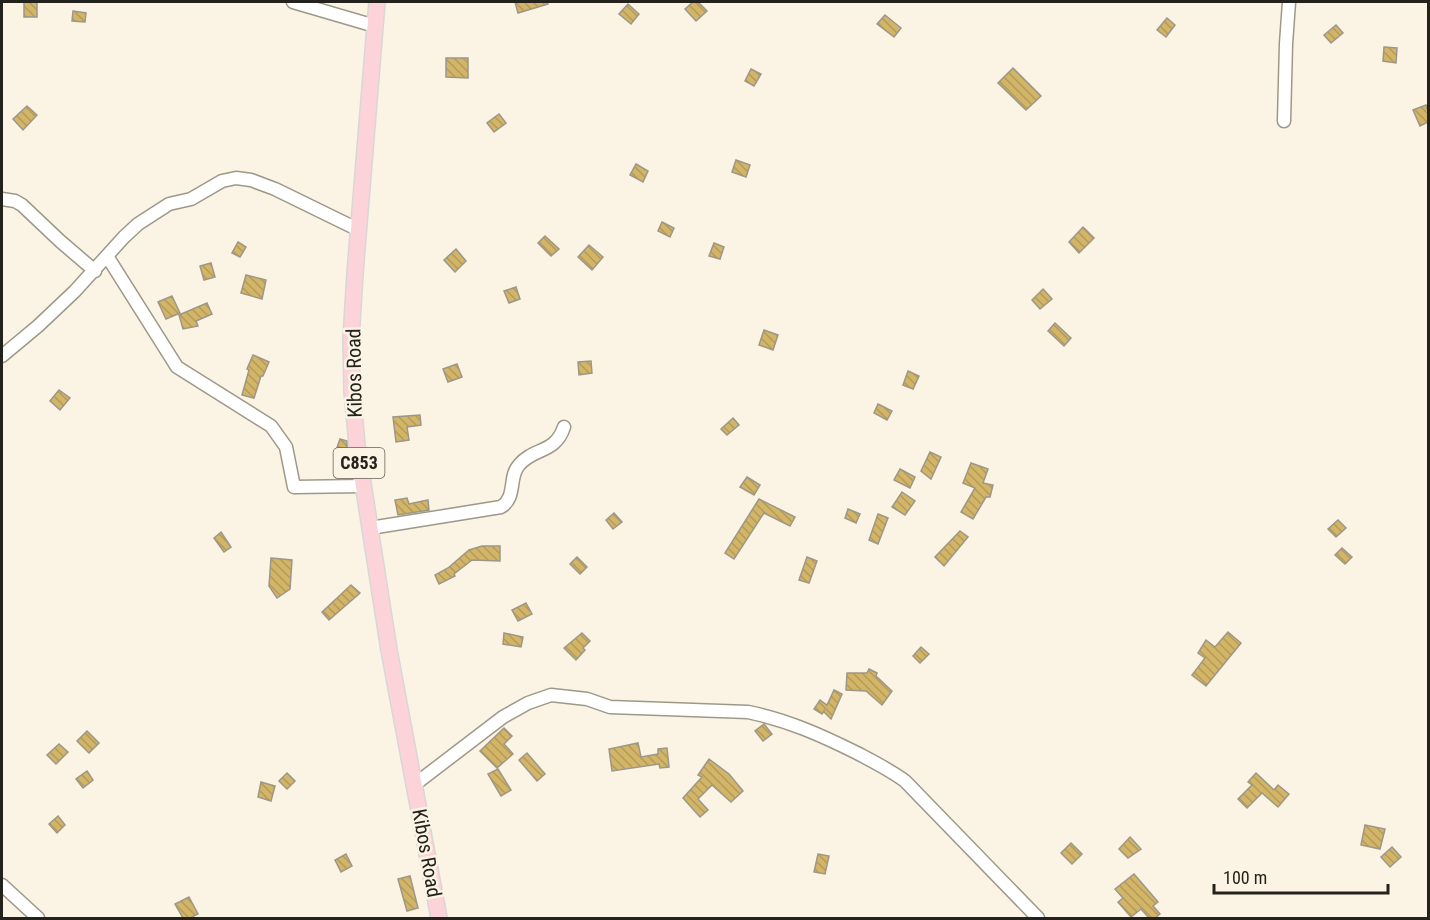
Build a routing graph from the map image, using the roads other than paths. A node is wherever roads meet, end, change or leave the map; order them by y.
1 (293, 2) edge
2 (377, 2) edge
3 (1289, 2) edge
4 (375, 26) junction
5 (1284, 122) dead end
6 (2, 199) edge
7 (358, 230) junction
8 (107, 256) junction
9 (95, 271) junction
10 (2, 356) edge
11 (564, 427) dead end
12 (363, 486) junction
13 (370, 528) junction
14 (414, 785) junction
15 (2, 885) edge
16 (38, 918) edge
17 (439, 918) edge
18 (1038, 918) edge

1 - 4 street
2 - 4 main road, Kibos Road / C853
3 - 5 street
4 - 7 main road, Kibos Road / C853
6 - 9 street
7 - 8 street
7 - 12 main road, Kibos Road / C853
8 - 9 street
8 - 12 street
9 - 10 street
11 - 13 street
12 - 13 main road, Kibos Road / C853
13 - 14 main road, Kibos Road / C853
14 - 17 main road, Kibos Road / C853
14 - 18 street
15 - 16 street

